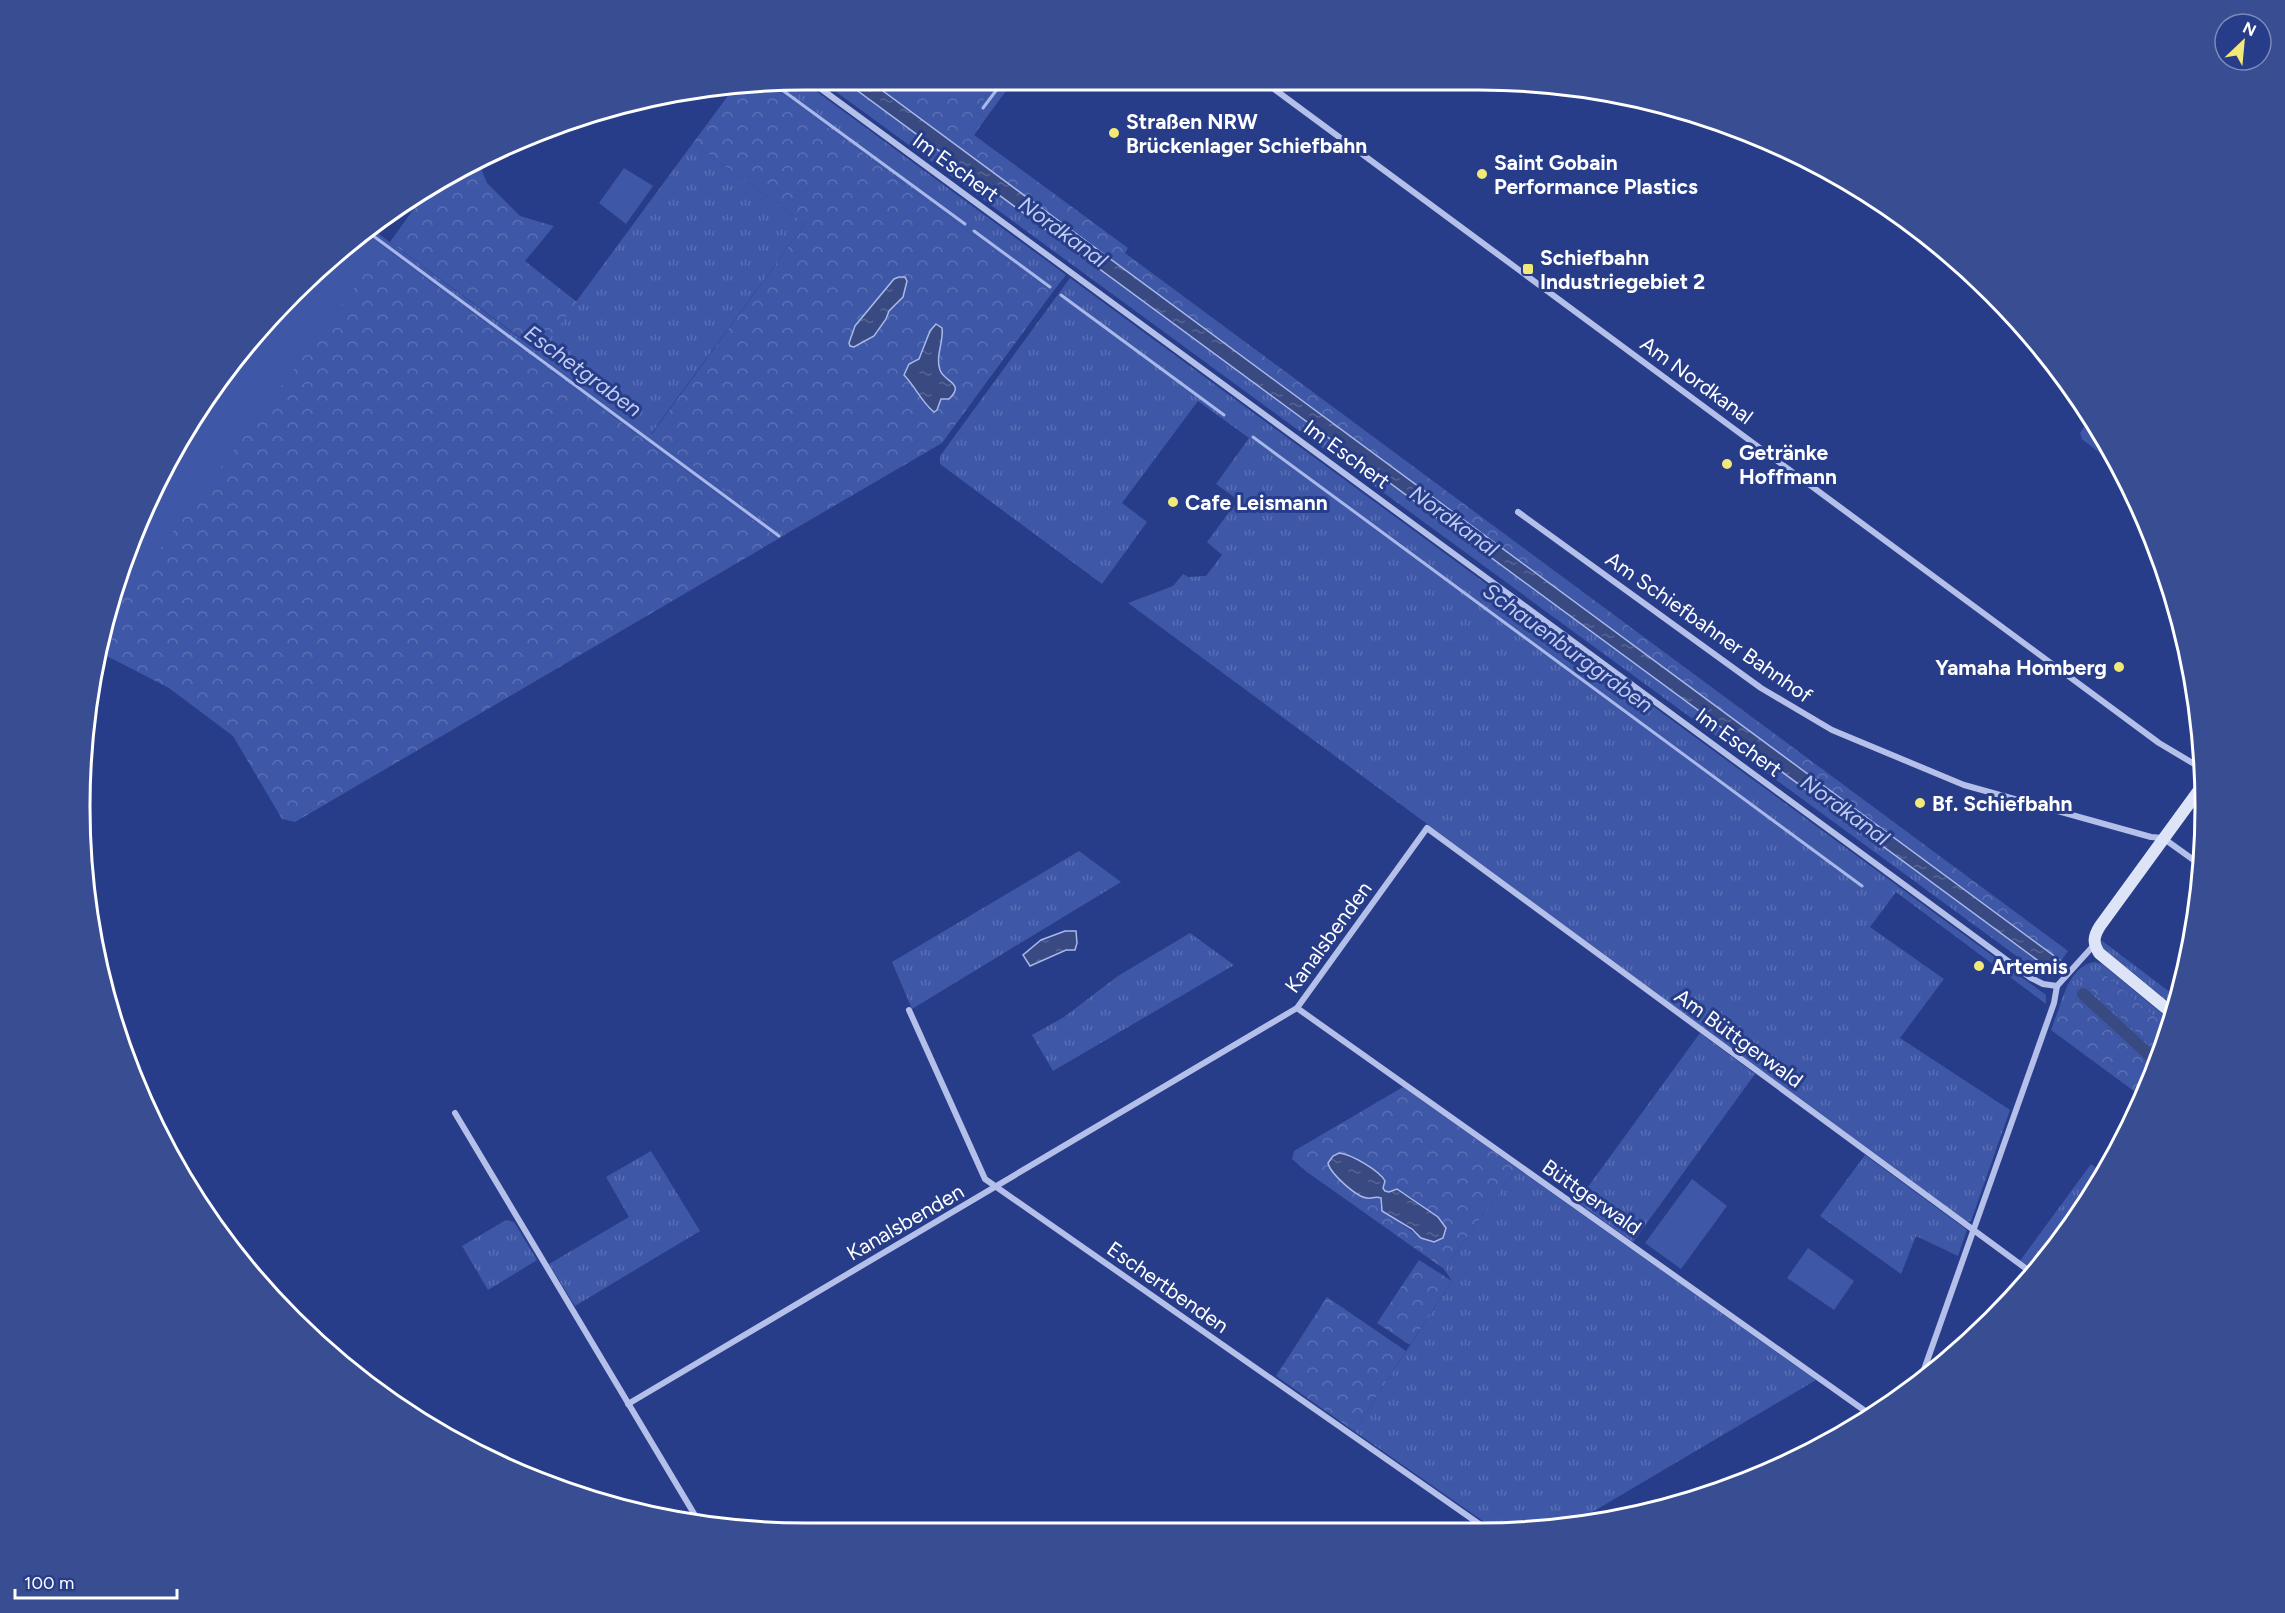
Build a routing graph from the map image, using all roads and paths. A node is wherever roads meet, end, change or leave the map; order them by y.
1 (823, 90) edge
2 (1276, 90) edge
3 (1518, 512) dead end
4 (2193, 763) edge
5 (2195, 796) edge
6 (1427, 828) joint
7 (2163, 838) junction
8 (2192, 859) edge
9 (2094, 945) junction
10 (2057, 986) junction
11 (1298, 1008) junction
12 (2166, 1008) edge
13 (909, 1010) dead end
14 (454, 1113) dead end
15 (997, 1187) junction
16 (1973, 1230) junction
17 (2025, 1269) edge
18 (1925, 1367) edge
19 (628, 1404) junction
20 (1864, 1410) edge
21 (694, 1514) edge
22 (1478, 1523) edge

1 - 10 street, Im Eschert
2 - 4 street, Am Nordkanal
3 - 7 street, Am Schiefbahner Bahnhof
5 - 7 street
6 - 11 street, Kanalsbenden
6 - 16 street, Am Büttgerwald
7 - 8 street
7 - 9 street
9 - 10 street
9 - 12 street
10 - 16 street
11 - 15 street, Kanalsbenden
11 - 20 street, Büttgerwald
13 - 15 street, Eschertbenden
14 - 19 street
15 - 19 street, Kanalsbenden
15 - 22 street, Eschertbenden
16 - 17 street, Am Büttgerwald
16 - 18 street
19 - 21 street

